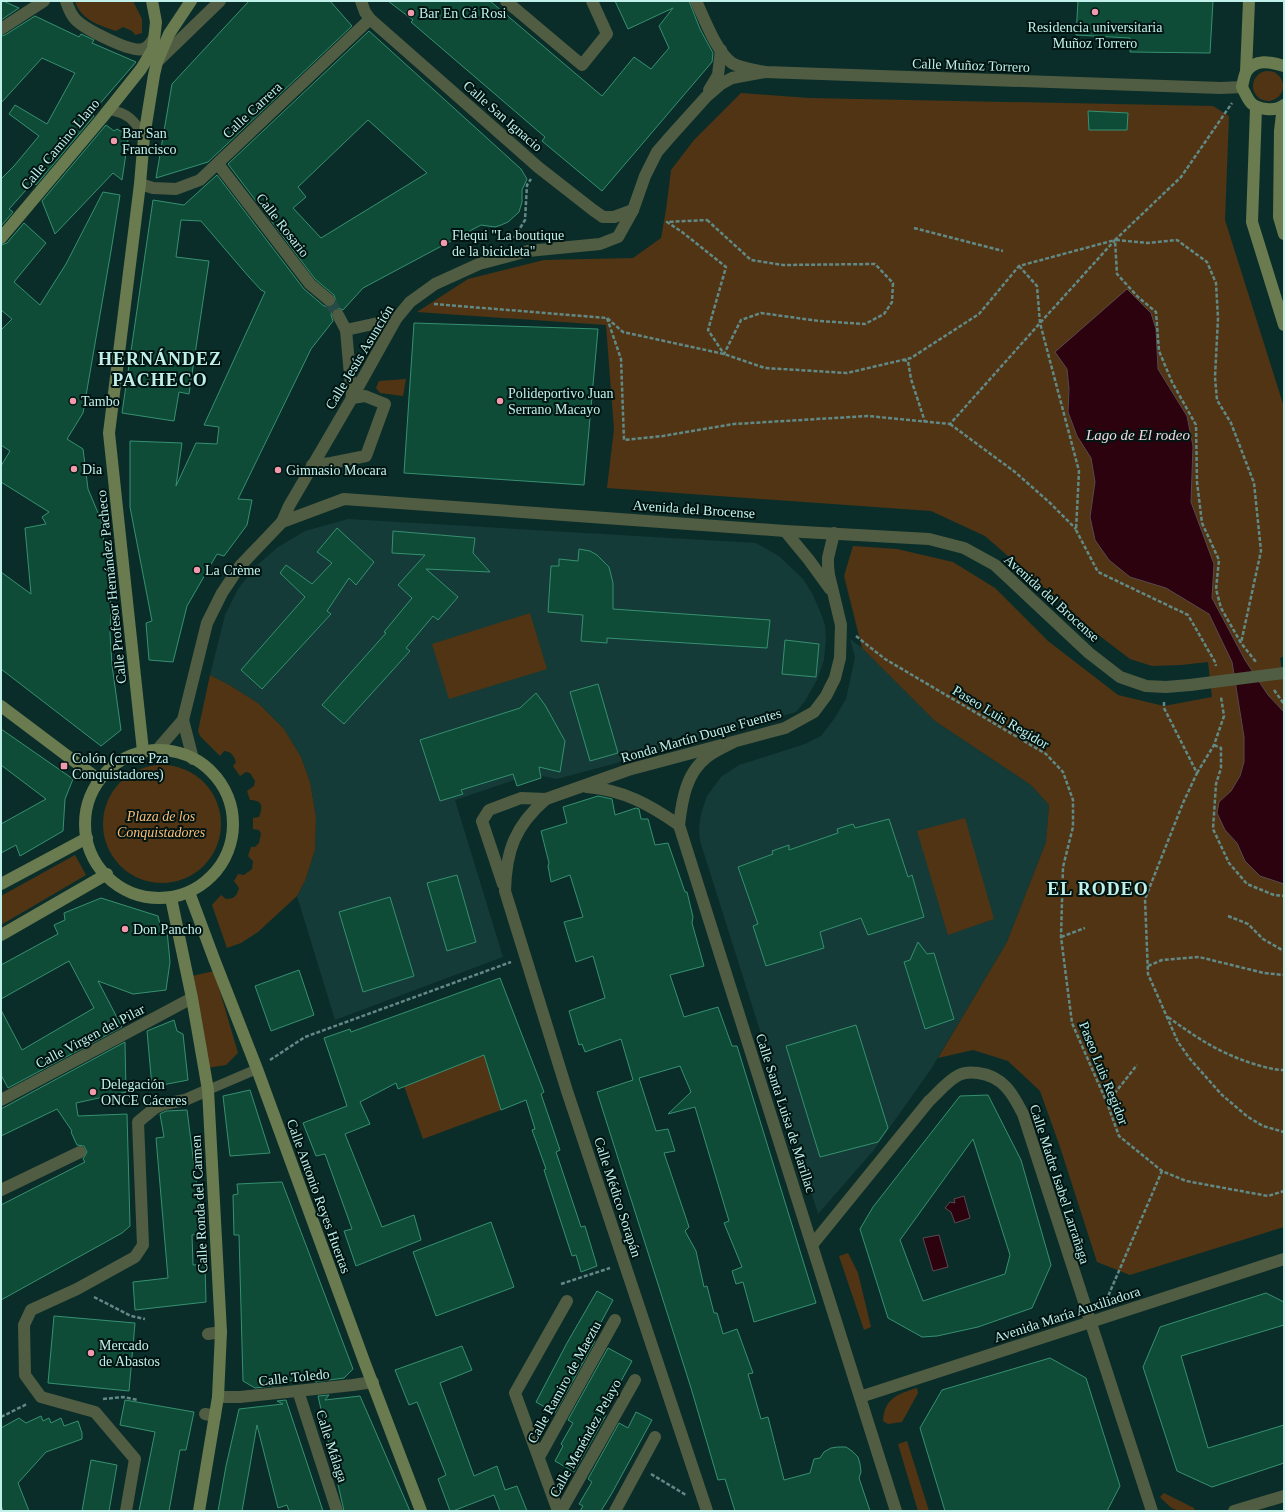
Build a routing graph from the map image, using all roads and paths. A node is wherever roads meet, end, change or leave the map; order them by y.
1 (44, 1) edge
2 (66, 1) edge
3 (152, 1) edge
4 (191, 1) edge
5 (220, 1) edge
6 (354, 1) edge
7 (506, 1) edge
8 (592, 1) edge
9 (696, 1) edge
10 (1249, 1) edge
11 (365, 11) edge
12 (1, 29) edge
13 (721, 50) junction
14 (150, 56) junction
15 (1284, 66) edge
16 (765, 72) junction
17 (1246, 72) junction
18 (1242, 87) junction
19 (706, 97) junction
20 (1284, 106) edge
21 (1256, 108) junction
22 (108, 110) junction
23 (144, 137) junction
24 (218, 164) junction
25 (538, 167) junction
26 (140, 184) junction
27 (633, 210) junction
28 (914, 228) dead end
29 (1284, 234) edge
30 (1, 238) edge
31 (1115, 240) junction
32 (1003, 250) dead end
33 (503, 257) junction
34 (1019, 266) junction
35 (329, 300) tunnel mouth
36 (410, 302) junction
37 (338, 315) tunnel mouth
38 (607, 318) junction
39 (396, 319) junction
40 (1040, 323) junction
41 (1284, 325) edge
42 (346, 330) junction
43 (724, 354) junction
44 (902, 360) junction
45 (352, 398) junction
46 (925, 422) junction
47 (950, 424) junction
48 (312, 465) junction
49 (282, 522) junction
50 (1076, 530) junction
51 (786, 531) junction
52 (834, 534) junction
53 (833, 593) junction
54 (841, 625) junction
55 (1241, 643) junction
56 (1258, 666) dead end
57 (1216, 670) dead end
58 (1284, 673) edge
59 (1271, 685) dead end
60 (1166, 687) junction
61 (1220, 693) dead end
62 (1284, 704) edge
63 (1, 706) edge
64 (183, 720) junction
65 (732, 743) junction
66 (1214, 745) junction
67 (143, 750) junction
68 (157, 750) junction
69 (194, 759) junction
70 (1197, 772) junction
71 (98, 780) junction
72 (583, 787) junction
73 (546, 799) junction
74 (489, 810) joint
75 (679, 825) junction
76 (87, 838) junction
77 (107, 874) junction
78 (1, 884) edge
79 (505, 891) junction
80 (190, 892) junction
81 (1284, 896) edge
82 (171, 898) junction
83 (1228, 916) dead end
84 (1085, 928) dead end
85 (1, 935) edge
86 (1061, 937) junction
87 (1284, 951) edge
88 (524, 957) junction
89 (1148, 966) junction
90 (1284, 975) edge
91 (192, 998) junction
92 (1167, 1016) junction
93 (1137, 1065) dead end
94 (257, 1069) junction
95 (1284, 1070) edge
96 (208, 1090) junction
97 (1, 1100) edge
98 (1107, 1103) junction
99 (1284, 1132) edge
100 (80, 1152) dead end
101 (1162, 1171) junction
102 (1, 1190) edge
103 (1284, 1191) edge
104 (812, 1245) junction
105 (1284, 1259) edge
106 (624, 1263) junction
107 (561, 1284) dead end
108 (77, 1289) junction
109 (566, 1301) dead end
110 (145, 1319) dead end
111 (615, 1320) dead end
112 (1094, 1321) junction
113 (221, 1332) junction
114 (208, 1334) dead end
115 (635, 1380) dead end
116 (373, 1382) junction
117 (298, 1391) junction
118 (218, 1397) junction
119 (860, 1397) junction
120 (42, 1398) junction
121 (1, 1417) edge
122 (655, 1437) dead end
123 (539, 1457) junction
124 (639, 1466) junction
125 (1284, 1496) edge
126 (705, 1510) edge
127 (126, 1511) edge
128 (199, 1511) edge
129 (337, 1511) edge
130 (421, 1511) edge
131 (560, 1511) edge
132 (615, 1511) edge
133 (896, 1511) edge
134 (1152, 1511) edge
135 (1234, 1511) edge

1 - 12 street
2 - 14 street
3 - 14 main road
4 - 14 main road, Calle Profesor Hernández Pacheco
5 - 14 street
6 - 11 street, Calle San Ignacio
7 - 8 street
9 - 13 street, Calle Muñoz Torrero
10 - 17 main road
11 - 24 street, Calle Carrera
11 - 25 street, Calle San Ignacio
13 - 16 street, Calle Muñoz Torrero
13 - 19 street
14 - 22 main road, Calle Camino Llano
14 - 23 main road, Calle Profesor Hernández Pacheco
15 - 17 main road
16 - 18 street, Calle Muñoz Torrero
16 - 19 street
17 - 18 main road
18 - 21 main road
18 - 31 path
19 - 27 street
20 - 21 main road
20 - 29 main road
21 - 41 main road
22 - 23 lane
22 - 30 main road, Calle Camino Llano
23 - 26 main road, Calle Profesor Hernández Pacheco
24 - 26 street, Calle Carrera
24 - 35 street, Calle Rosario
25 - 27 street, Calle San Ignacio
25 - 33 path
26 - 67 main road, Calle Profesor Hernández Pacheco
27 - 33 street, Calle Jesús Asunción
28 - 32 path
31 - 34 path
31 - 40 path
31 - 55 path
31 - 55 path
33 - 36 street, Calle Jesús Asunción
34 - 40 path
34 - 44 path
36 - 38 path
36 - 39 street, Calle Jesús Asunción
37 - 42 street
38 - 43 path
38 - 46 path
39 - 42 street
39 - 45 street, Calle Jesús Asunción
40 - 47 path
40 - 50 path
42 - 45 street
43 - 43 path
43 - 44 path
44 - 46 path
45 - 48 street, Calle Jesús Asunción
45 - 48 street
46 - 47 path
47 - 50 path
48 - 49 street, Calle Jesús Asunción
49 - 51 street, Avenida del Brocense
49 - 64 street, Avenida del Brocense
50 - 57 path
51 - 52 street, Avenida del Brocense
51 - 53 street, Ronda Martín Duque Fuentes
52 - 53 street
52 - 60 street, Avenida del Brocense
53 - 54 street, Ronda Martín Duque Fuentes
54 - 65 street, Ronda Martín Duque Fuentes
54 - 86 path, Paseo Luis Regidor
55 - 56 path
58 - 60 street, Avenida del Brocense, bridge
59 - 62 path
60 - 70 path
61 - 66 path
63 - 71 main road
64 - 68 street, Avenida del Brocense
64 - 69 street, Avenida del Brocense
65 - 72 street, Ronda Martín Duque Fuentes
65 - 75 street, Calle Santa Luisa de Marillac
66 - 70 path
66 - 81 path
67 - 68 main road
67 - 71 main road
68 - 69 main road
69 - 80 main road
70 - 89 path
71 - 76 main road
72 - 73 street, Ronda Martín Duque Fuentes
72 - 75 street, Ronda Martín Duque Fuentes
73 - 74 street, Ronda Martín Duque Fuentes
73 - 79 street, Calle Médico Sorapán
74 - 79 street, Calle Médico Sorapán
75 - 104 street, Calle Santa Luisa de Marillac
76 - 77 main road
76 - 78 main road
77 - 82 main road
77 - 85 main road
79 - 88 street, Calle Médico Sorapán
80 - 82 main road
80 - 94 main road, Calle Antonio Reyes Huertas
82 - 91 main road, Calle Ronda del Carmen
83 - 87 path
84 - 86 path
86 - 98 path, Paseo Luis Regidor
88 - 94 path
88 - 106 street, Calle Médico Sorapán
89 - 90 path
89 - 92 path
91 - 96 main road, Calle Ronda del Carmen
91 - 97 street, Calle Virgen del Pilar
92 - 95 path
92 - 99 path
93 - 98 path
94 - 96 lane
94 - 116 main road, Calle Antonio Reyes Huertas
96 - 108 street
96 - 113 main road, Calle Ronda del Carmen
98 - 101 path, Paseo Luis Regidor
100 - 102 street
101 - 103 path, Paseo Luis Regidor
101 - 112 path
104 - 112 street, Calle Madre Isabel Larrañaga
104 - 119 street, Calle Santa Luisa de Marillac
105 - 112 street, Avenida María Auxiliadora
106 - 107 path
106 - 126 street, Calle Médico Sorapán
108 - 110 path
108 - 120 street
109 - 123 street
111 - 123 street, Calle Ramiro de Maeztu
112 - 119 street, Avenida María Auxiliadora
112 - 134 street, Calle Madre Isabel Larrañaga
113 - 114 street
113 - 118 main road, Calle Ronda del Carmen
115 - 131 street, Calle Menéndez Pelayo
116 - 117 street, Calle Toledo
116 - 130 main road, Calle Antonio Reyes Huertas
117 - 118 street, Calle Toledo
117 - 129 street, Calle Málaga
118 - 128 main road, Calle Ronda del Carmen
119 - 133 street, Calle Santa Luisa de Marillac
120 - 121 path
120 - 127 street
122 - 124 street
123 - 131 street
124 - 126 path
124 - 132 street
125 - 135 street

